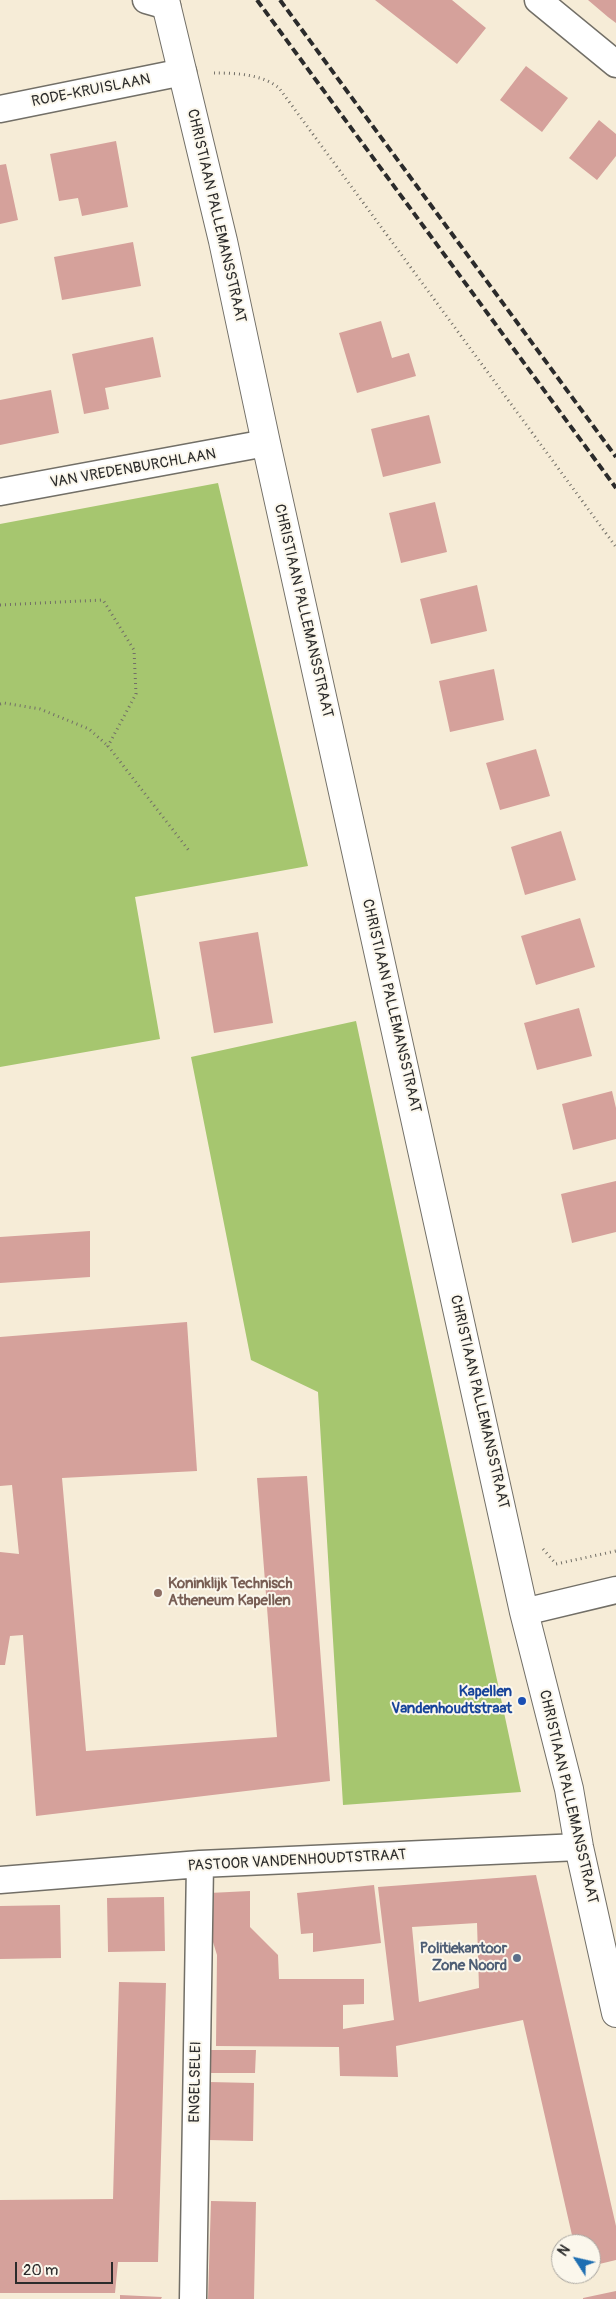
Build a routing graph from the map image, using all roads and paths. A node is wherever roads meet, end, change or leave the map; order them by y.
1 (538, 0) edge
2 (160, 2) edge
3 (616, 64) edge
4 (182, 72) junction
5 (0, 109) edge
6 (266, 443) junction
7 (0, 492) edge
8 (616, 547) edge
9 (0, 606) edge
10 (0, 704) edge
11 (108, 746) junction
12 (190, 852) dead end
13 (512, 1551) junction
14 (616, 1551) edge
15 (616, 1590) edge
16 (524, 1612) junction
17 (579, 1847) junction
18 (200, 1864) junction
19 (5, 1876) edge
20 (616, 2013) edge
21 (193, 2299) edge

1 - 3 street
2 - 4 street, CHRISTIAAN PALLEMANSSTRAAT
4 - 5 street, RODE-KRUISLAAN
4 - 6 street, CHRISTIAAN PALLEMANSSTRAAT
4 - 8 path
6 - 7 street, VAN VREDENBURCHLAAN
6 - 13 street, CHRISTIAAN PALLEMANSSTRAAT
9 - 11 path
10 - 11 path
11 - 12 path
13 - 14 path
13 - 16 street, CHRISTIAAN PALLEMANSSTRAAT
15 - 16 street
16 - 17 street, CHRISTIAAN PALLEMANSSTRAAT
17 - 18 street, PASTOOR VANDENHOUDTSTRAAT
17 - 20 street, CHRISTIAAN PALLEMANSSTRAAT
18 - 19 street, PASTOOR VANDENHOUDTSTRAAT
18 - 21 street, ENGELSELEI

